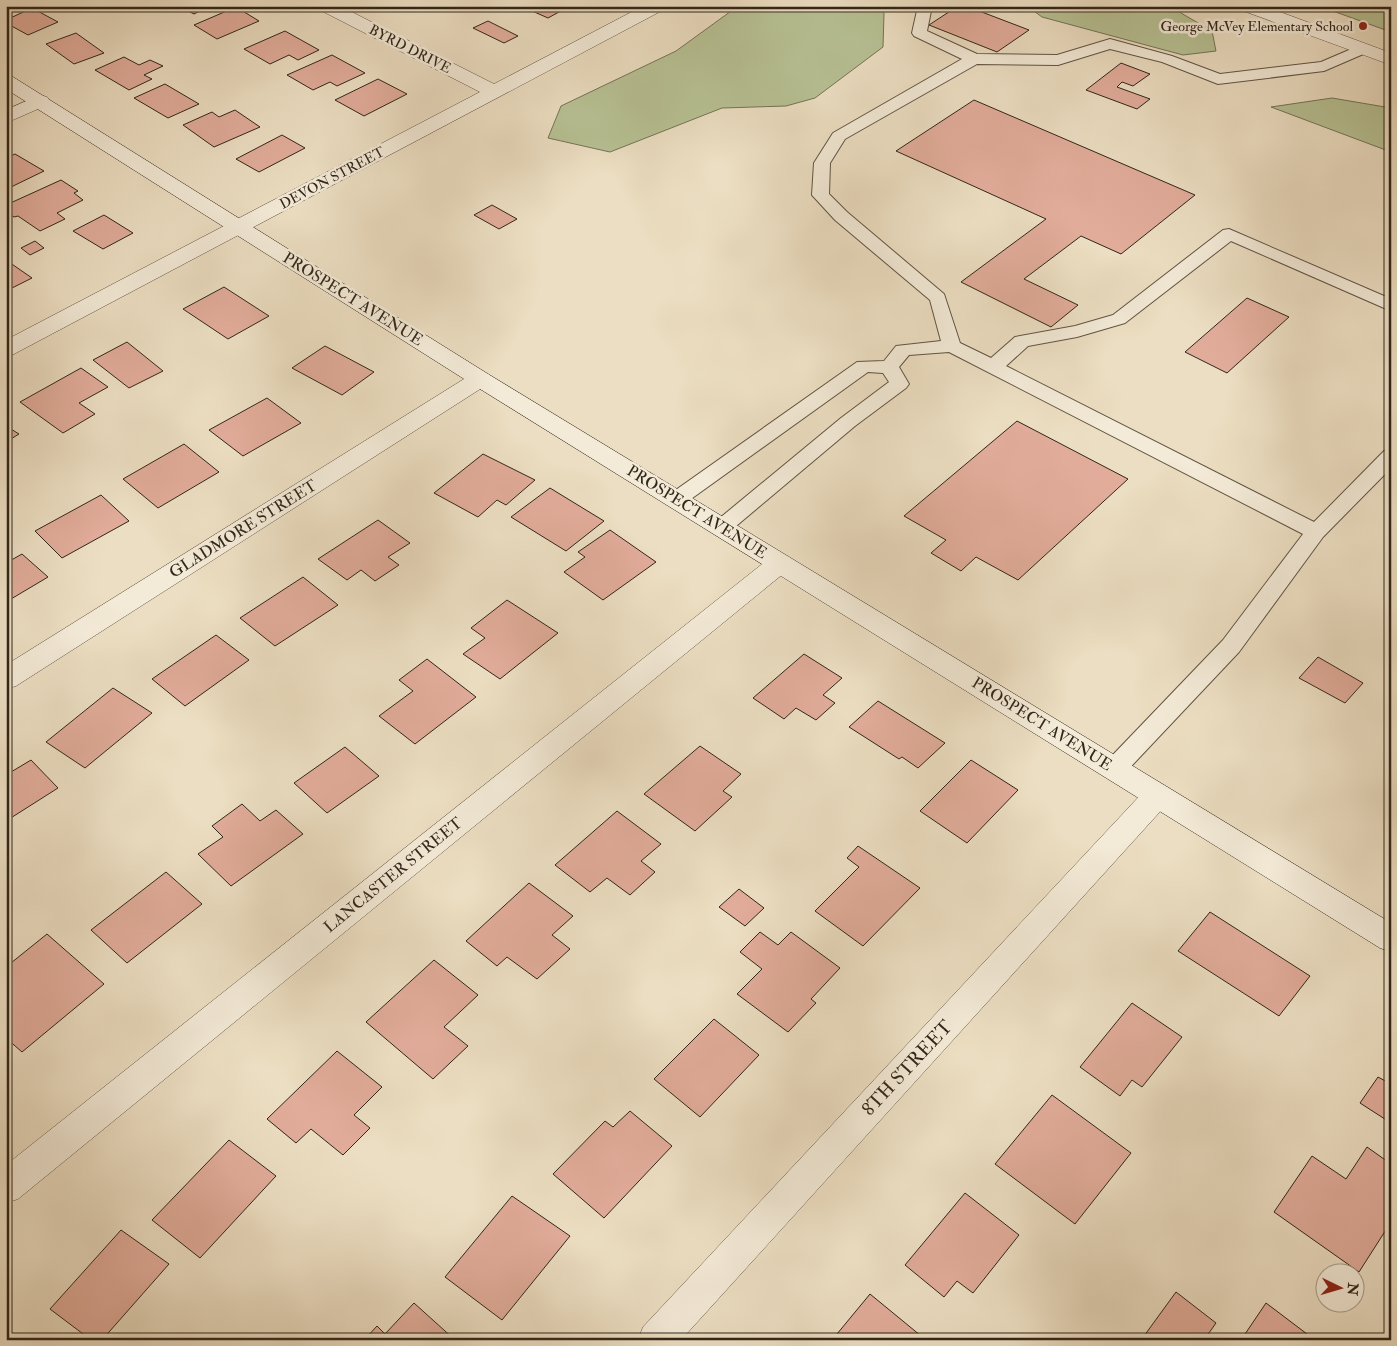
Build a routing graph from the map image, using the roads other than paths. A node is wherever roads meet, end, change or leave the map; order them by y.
1 (326, 6) edge
2 (657, 6) edge
3 (924, 6) edge
4 (1247, 6) edge
5 (1363, 49) junction
6 (974, 59) junction
7 (1391, 59) edge
8 (6, 81) edge
9 (493, 91) junction
10 (40, 101) junction
11 (6, 117) edge
12 (239, 227) junction
13 (1391, 306) edge
14 (952, 346) junction
15 (6, 350) edge
16 (889, 367) junction
17 (993, 367) junction
18 (480, 379) junction
19 (1391, 456) edge
20 (677, 499) junction
21 (722, 527) junction
22 (1316, 532) junction
23 (780, 563) junction
24 (6, 679) edge
25 (1114, 769) junction
26 (1157, 796) junction
27 (1391, 939) edge
28 (6, 1187) edge
29 (656, 1340) edge

1 - 9 street, BYRD DRIVE
2 - 9 street, DEVON STREET
3 - 6 lane
4 - 5 street
5 - 6 lane
5 - 7 street
6 - 14 lane
8 - 10 street, PROSPECT AVENUE
9 - 12 street, DEVON STREET
10 - 11 street
10 - 12 street, PROSPECT AVENUE
12 - 15 street, DEVON STREET
12 - 18 street, PROSPECT AVENUE
13 - 17 lane
14 - 16 lane
14 - 17 lane
16 - 20 lane
16 - 21 lane
17 - 22 lane
18 - 20 street, PROSPECT AVENUE
18 - 24 street, GLADMORE STREET
19 - 22 lane
20 - 21 street, PROSPECT AVENUE
21 - 23 street, PROSPECT AVENUE
22 - 25 lane
23 - 25 street, PROSPECT AVENUE
23 - 28 street, LANCASTER STREET
25 - 26 street, PROSPECT AVENUE
26 - 27 street, PROSPECT AVENUE
26 - 29 street, 8TH STREET

